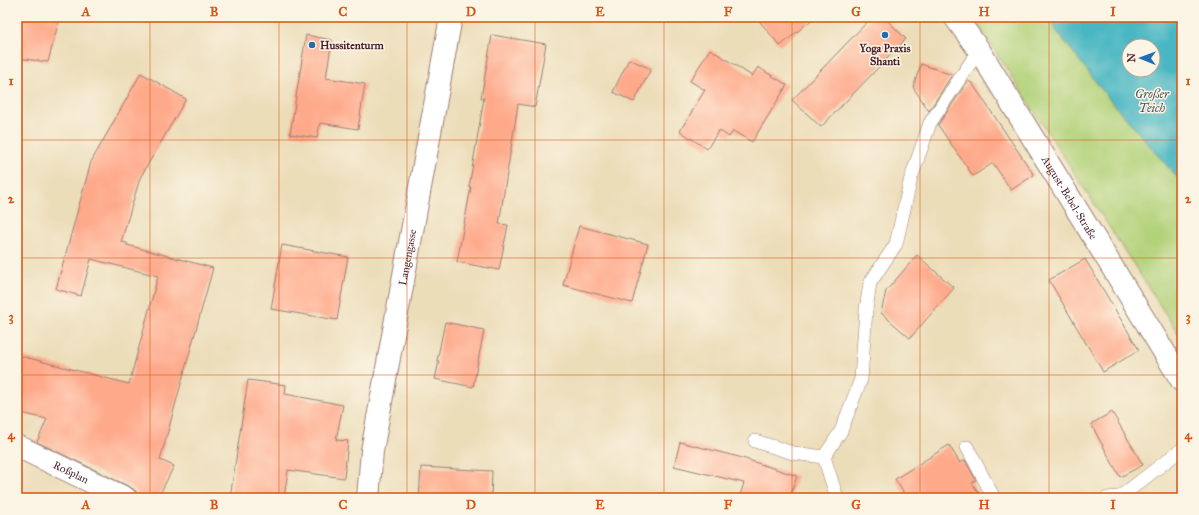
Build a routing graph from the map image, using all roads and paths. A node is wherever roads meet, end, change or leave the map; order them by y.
1 (450, 17) edge
2 (955, 17) edge
3 (979, 50) junction
4 (1182, 381) edge
5 (755, 441) dead end
6 (17, 446) edge
7 (967, 447) dead end
8 (1182, 449) edge
9 (824, 457) junction
10 (125, 498) edge
11 (368, 498) edge
12 (837, 498) edge
13 (994, 498) edge
14 (1107, 498) edge

1 - 11 street, Langengasse
2 - 3 street, August-Bebel-Straße
3 - 4 street, August-Bebel-Straße
3 - 9 lane
5 - 9 lane
6 - 10 street, Roßplan
7 - 13 lane
8 - 14 lane
9 - 12 lane

